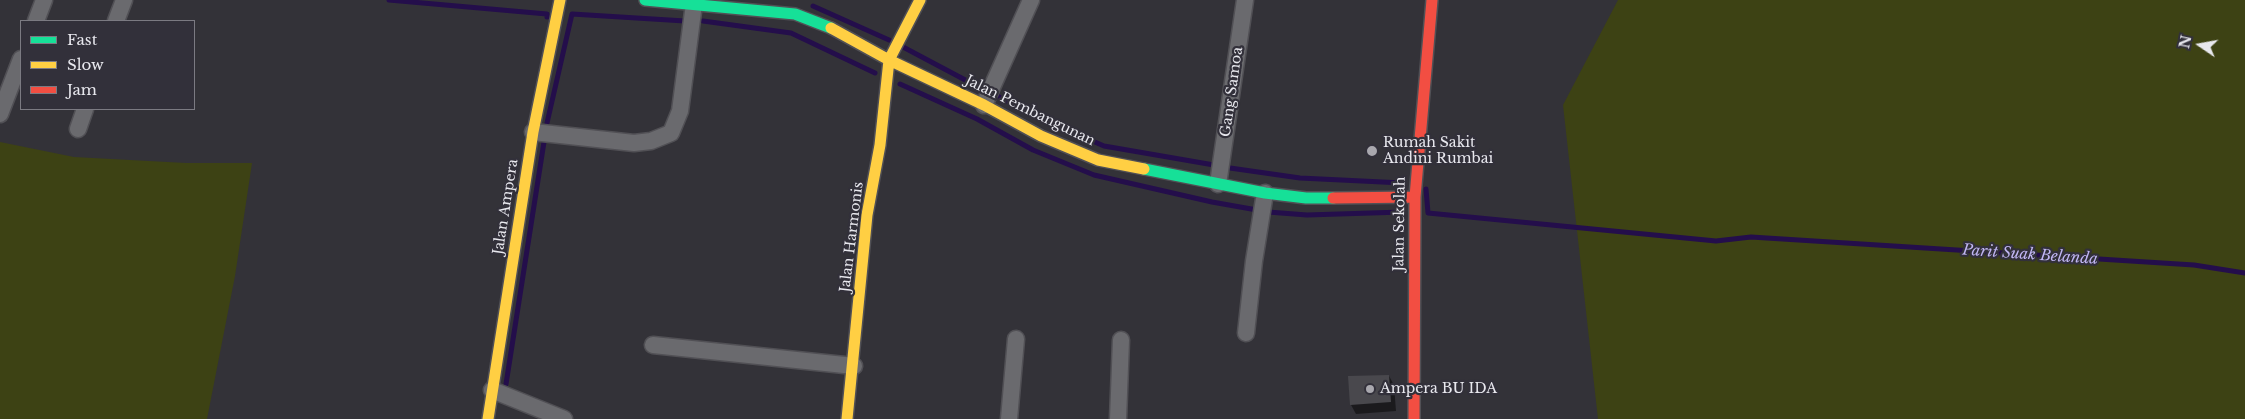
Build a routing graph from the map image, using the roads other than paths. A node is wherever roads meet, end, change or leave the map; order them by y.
1 (44, 0) edge
2 (124, 0) edge
3 (560, 0) edge
4 (645, 0) edge
5 (920, 0) edge
6 (1031, 0) edge
7 (1245, 0) edge
8 (1432, 0) edge
9 (694, 4) junction
10 (799, 7) edge
11 (36, 20) edge
12 (116, 20) edge
13 (889, 60) junction
14 (20, 62) edge
15 (984, 105) junction
16 (85, 110) edge
17 (0, 114) edge
18 (78, 129) dead end
19 (533, 132) junction
20 (1218, 184) junction
21 (1266, 193) junction
22 (1415, 196) junction
23 (1246, 333) dead end
24 (1016, 339) dead end
25 (1121, 340) dead end
26 (653, 345) dead end
27 (854, 366) junction
28 (492, 390) junction
29 (488, 419) edge
30 (564, 419) edge
31 (847, 419) edge
32 (1008, 419) edge
33 (1118, 419) edge
34 (1414, 419) edge

1 - 11 street
2 - 12 street
3 - 19 street, Jalan Ampera
4 - 9 street, Jalan Pembangunan
5 - 13 street
6 - 15 street
7 - 20 street, Gang Samoa
8 - 22 street, Jalan Sekolah
9 - 10 street, Jalan Pembangunan
9 - 19 street
10 - 13 street, Jalan Pembangunan
13 - 15 street, Jalan Pembangunan
13 - 27 street, Jalan Harmonis
14 - 17 street
15 - 20 street, Jalan Pembangunan
16 - 18 street
19 - 28 street, Jalan Ampera
20 - 21 street, Jalan Pembangunan
21 - 22 street, Jalan Pembangunan
21 - 23 street
22 - 34 street, Jalan Sekolah
24 - 32 street
25 - 33 street
26 - 27 street
27 - 31 street, Jalan Harmonis
28 - 29 street, Jalan Ampera
28 - 30 street

